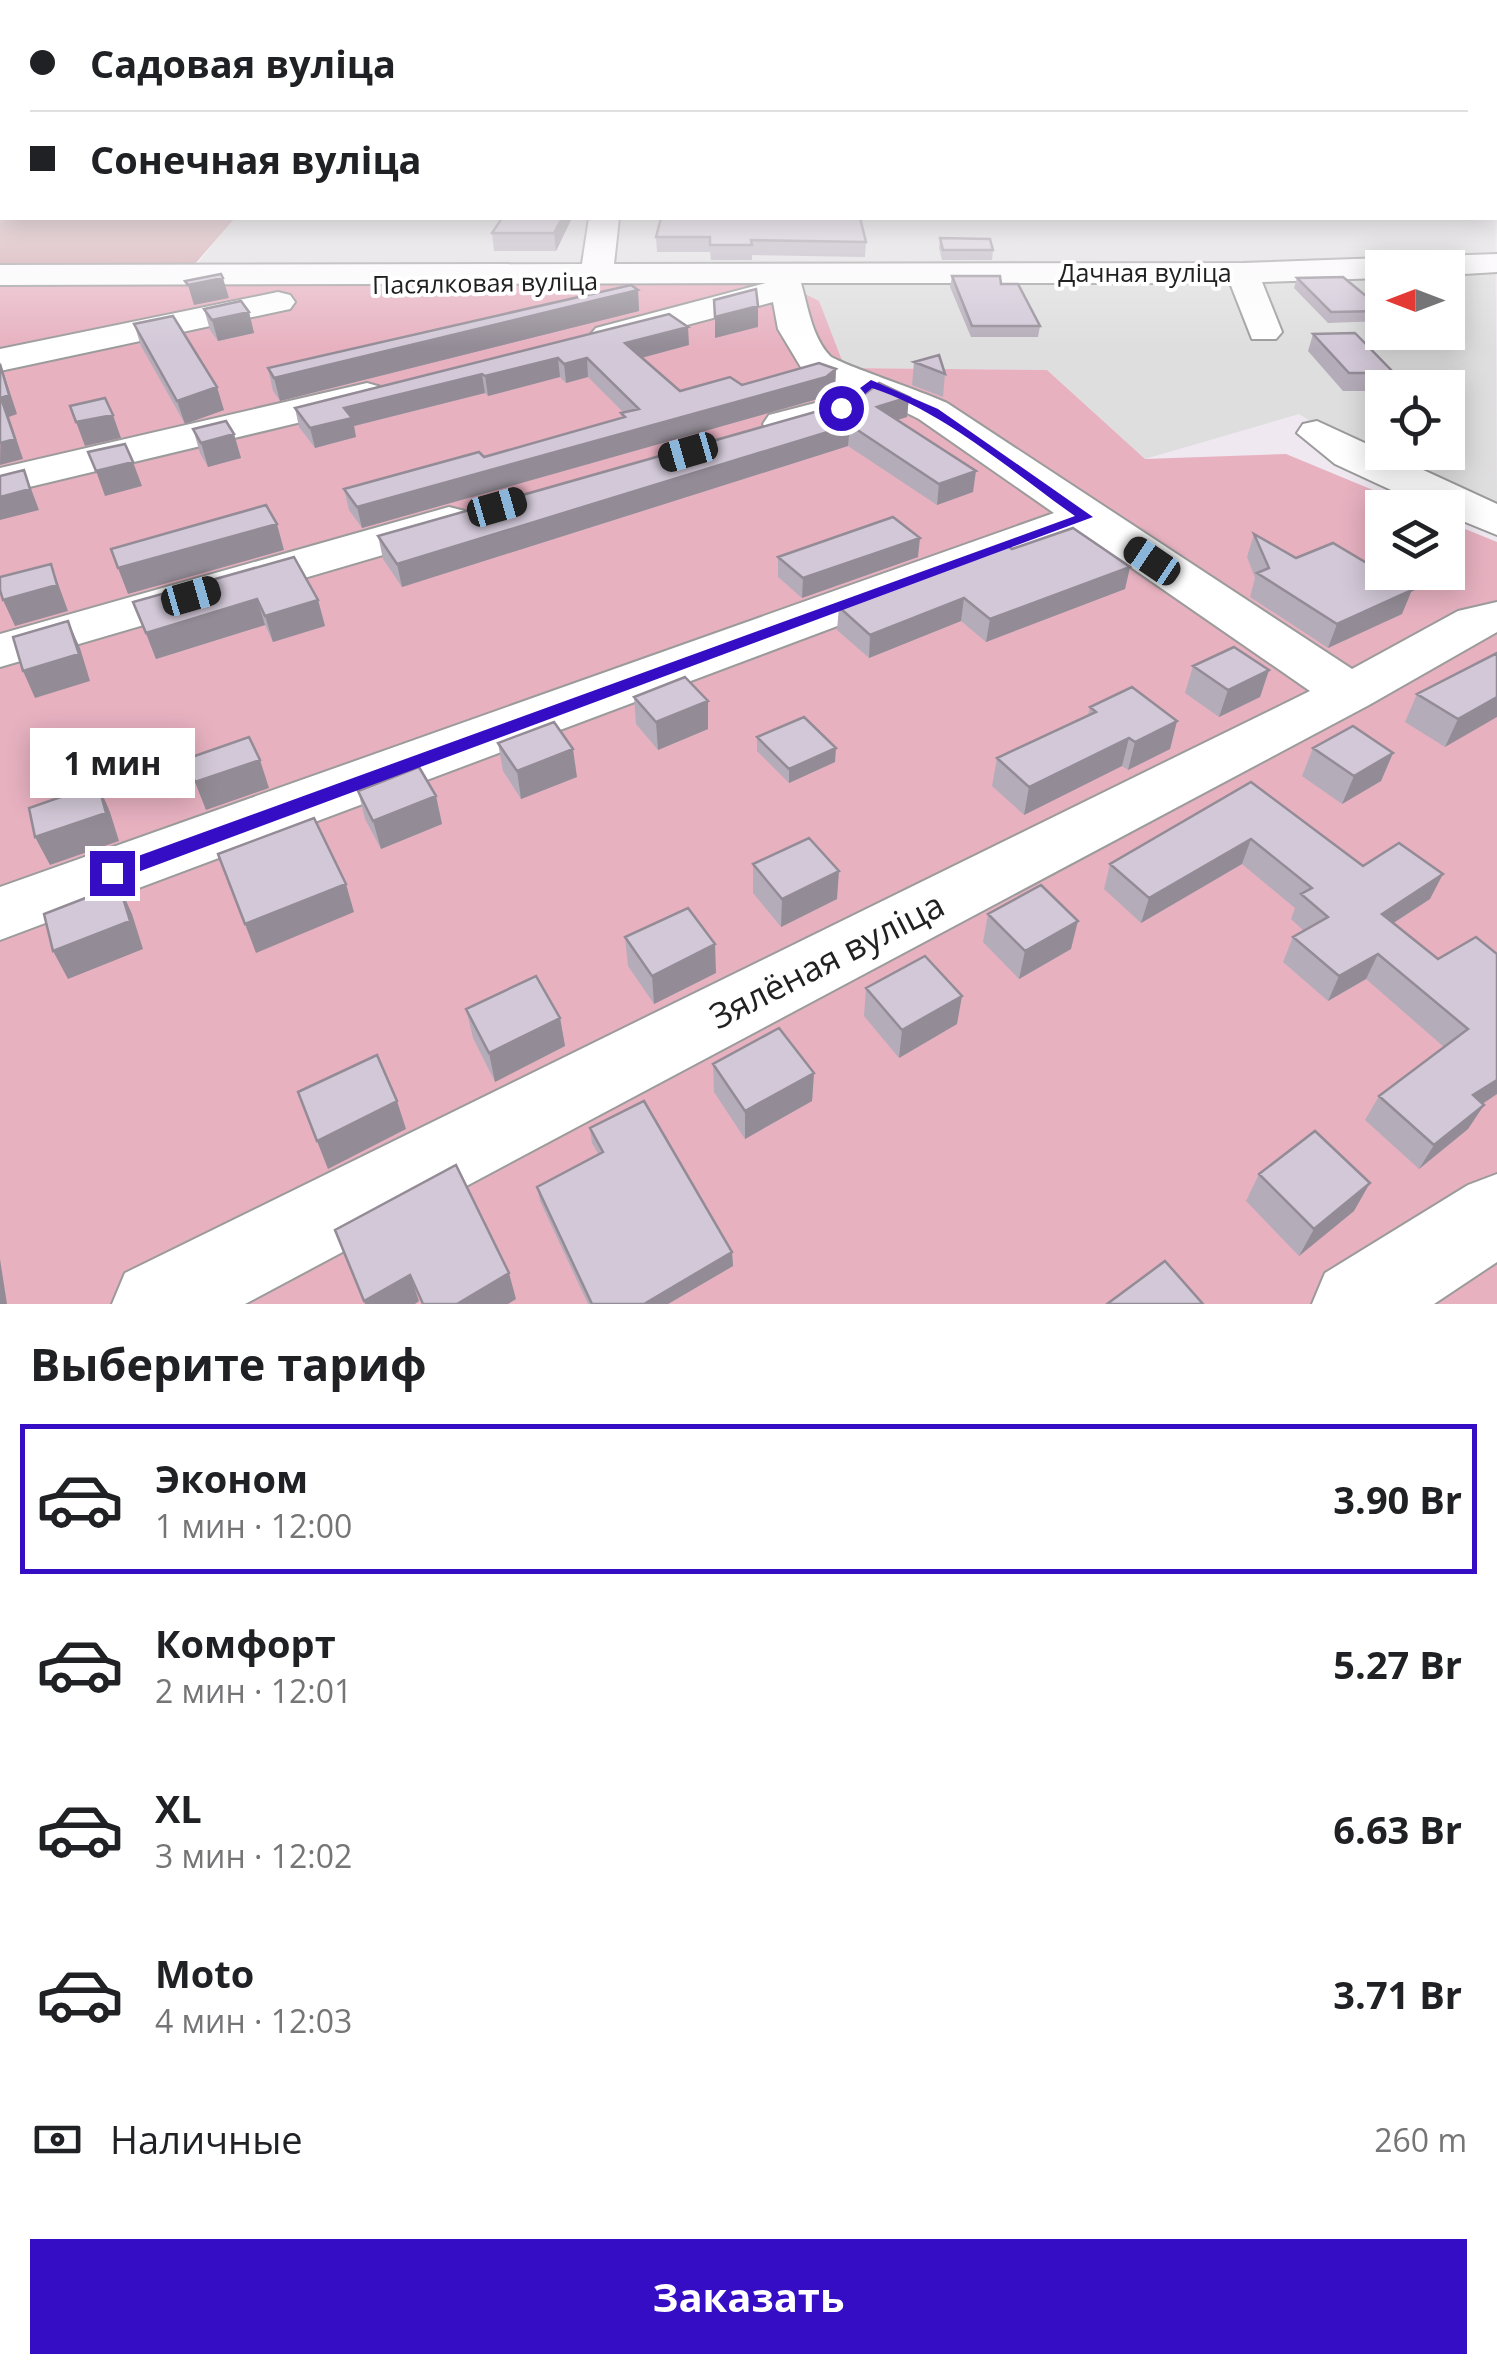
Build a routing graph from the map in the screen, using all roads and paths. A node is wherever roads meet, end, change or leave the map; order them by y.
1 (603, 227) edge
2 (1497, 264) edge
3 (1465, 265) edge
4 (1365, 269) edge
5 (598, 272) junction
6 (1242, 273) junction
7 (0, 275) edge
8 (784, 280) junction
9 (733, 302) junction
10 (1264, 332) dead end
11 (578, 342) edge
12 (0, 360) edge
13 (871, 384) junction
14 (394, 389) edge
15 (1317, 433) dead end
16 (746, 435) edge
17 (0, 481) edge
18 (497, 507) edge
19 (1086, 517) junction
20 (1497, 521) edge
21 (1497, 617) edge
22 (0, 651) edge
23 (1350, 693) junction
24 (0, 914) edge
25 (1497, 1214) edge
26 (156, 1304) edge
27 (1356, 1304) edge

1 - 5 street
2 - 3 street
4 - 6 street, Дачная вуліца
5 - 7 street, Дачная вуліца
5 - 8 street, Дачная вуліца
6 - 8 street, Дачная вуліца
6 - 10 street
8 - 9 street
8 - 13 street
9 - 11 street
9 - 12 street, Пасялковая вуліца
13 - 16 street
13 - 19 street
14 - 17 street
15 - 20 street
18 - 22 street
19 - 23 street
19 - 24 street
21 - 23 street, Зялёная вуліца
23 - 26 street, Зялёная вуліца
25 - 27 street

